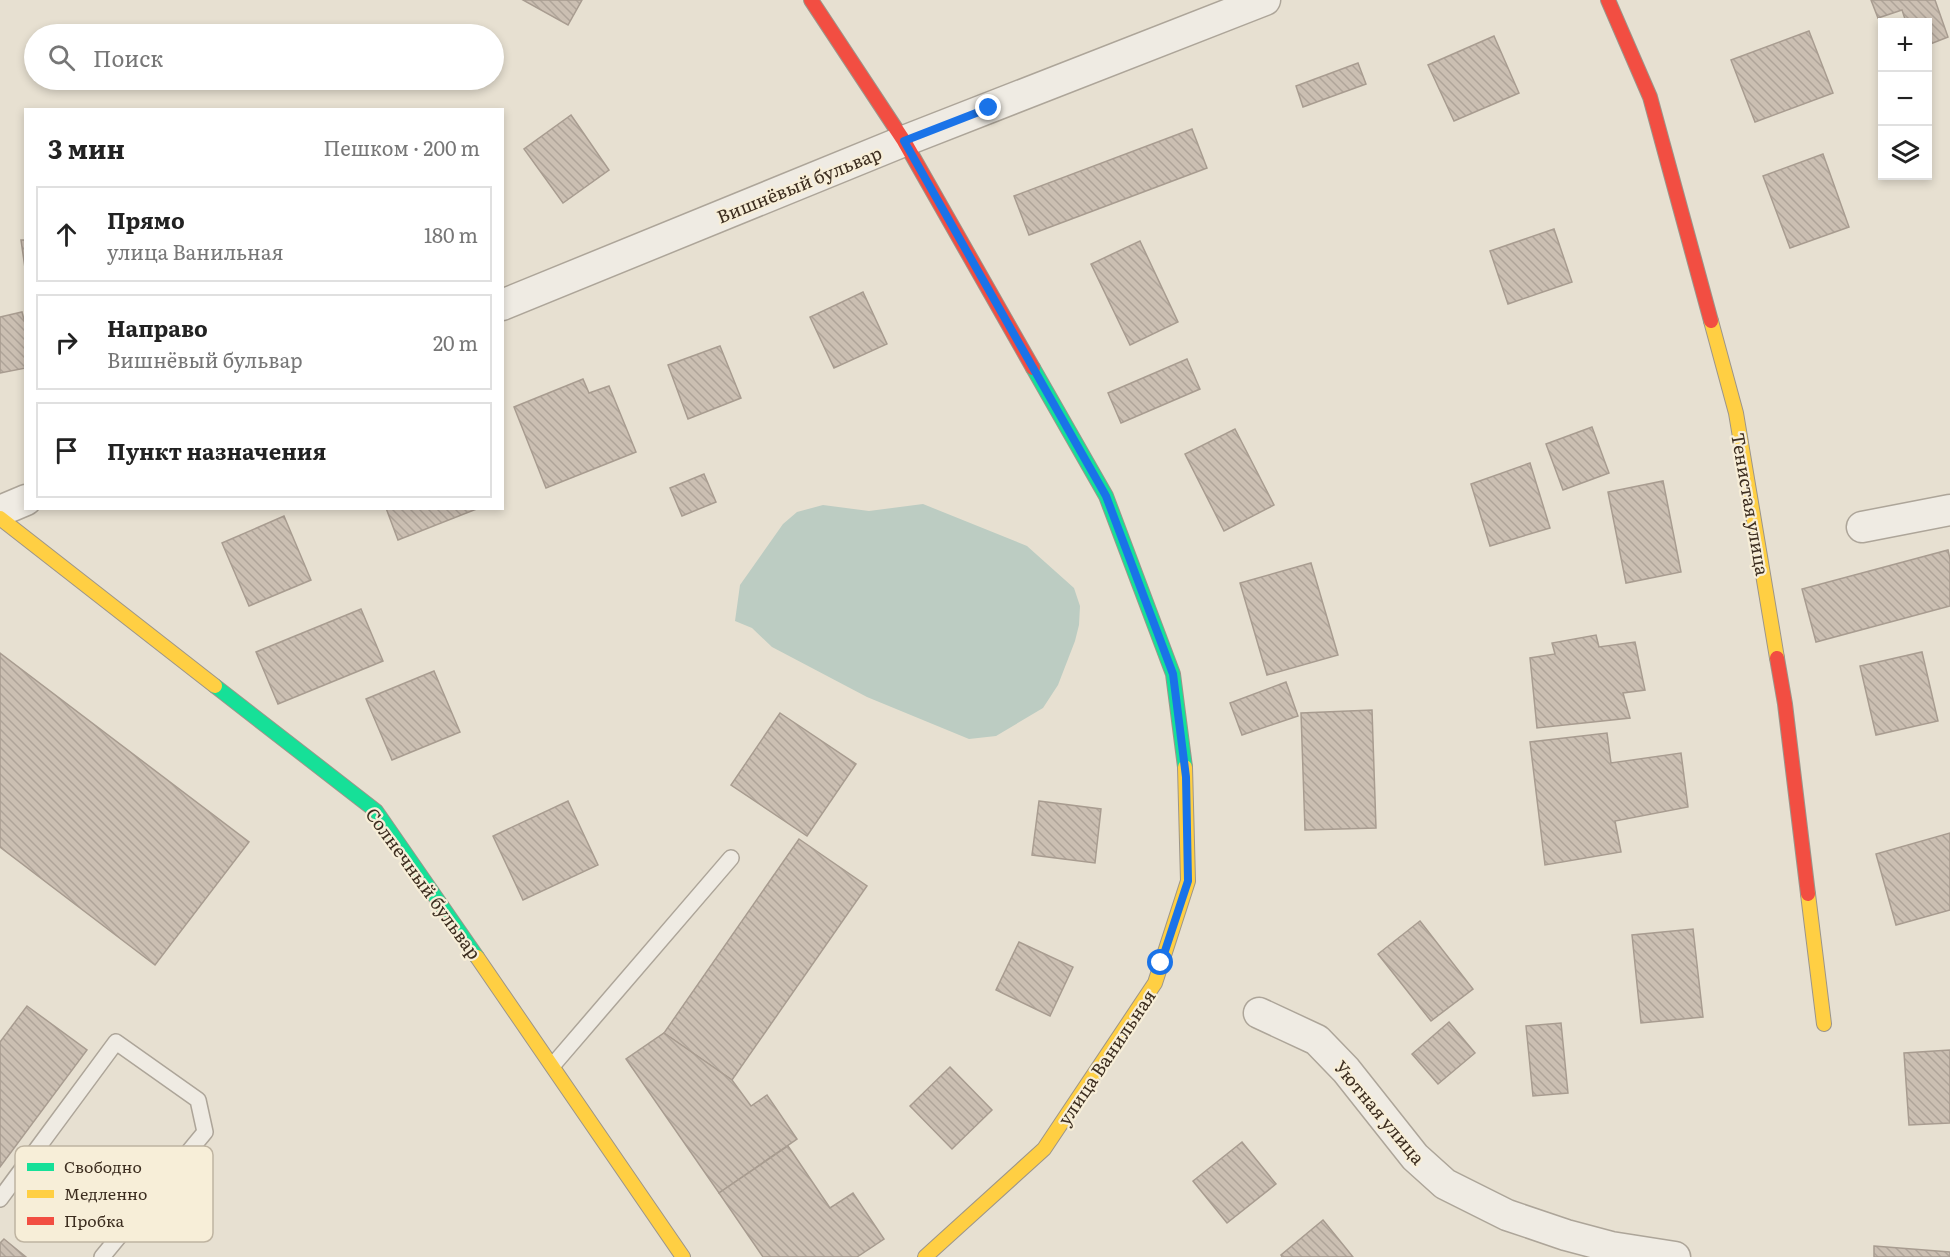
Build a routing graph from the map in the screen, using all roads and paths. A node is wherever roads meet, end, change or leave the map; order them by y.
1 (811, 0) edge
2 (1265, 0) edge
3 (1608, 0) edge
4 (904, 141) junction
5 (504, 304) edge
6 (24, 501) edge
7 (1950, 510) edge
8 (0, 511) edge
9 (0, 518) edge
10 (1862, 527) dead end
11 (731, 858) dead end
12 (1259, 1013) dead end
13 (1824, 1024) dead end
14 (553, 1065) junction
15 (39, 1146) edge
16 (194, 1146) edge
17 (15, 1179) edge
18 (0, 1199) edge
19 (114, 1242) edge
20 (102, 1257) edge
21 (683, 1257) edge
22 (924, 1257) edge
23 (1675, 1257) edge

1 - 4 street, улица Ванильная
2 - 4 street, Вишнёвый бульвар
3 - 13 street, Тенистая улица
4 - 5 street, Вишнёвый бульвар
4 - 22 street, улица Ванильная
6 - 8 street
7 - 10 street
9 - 14 street, Солнечный бульвар
11 - 14 lane
12 - 23 street, Уютная улица
14 - 21 street, Солнечный бульвар
15 - 16 lane
17 - 18 lane
19 - 20 lane

